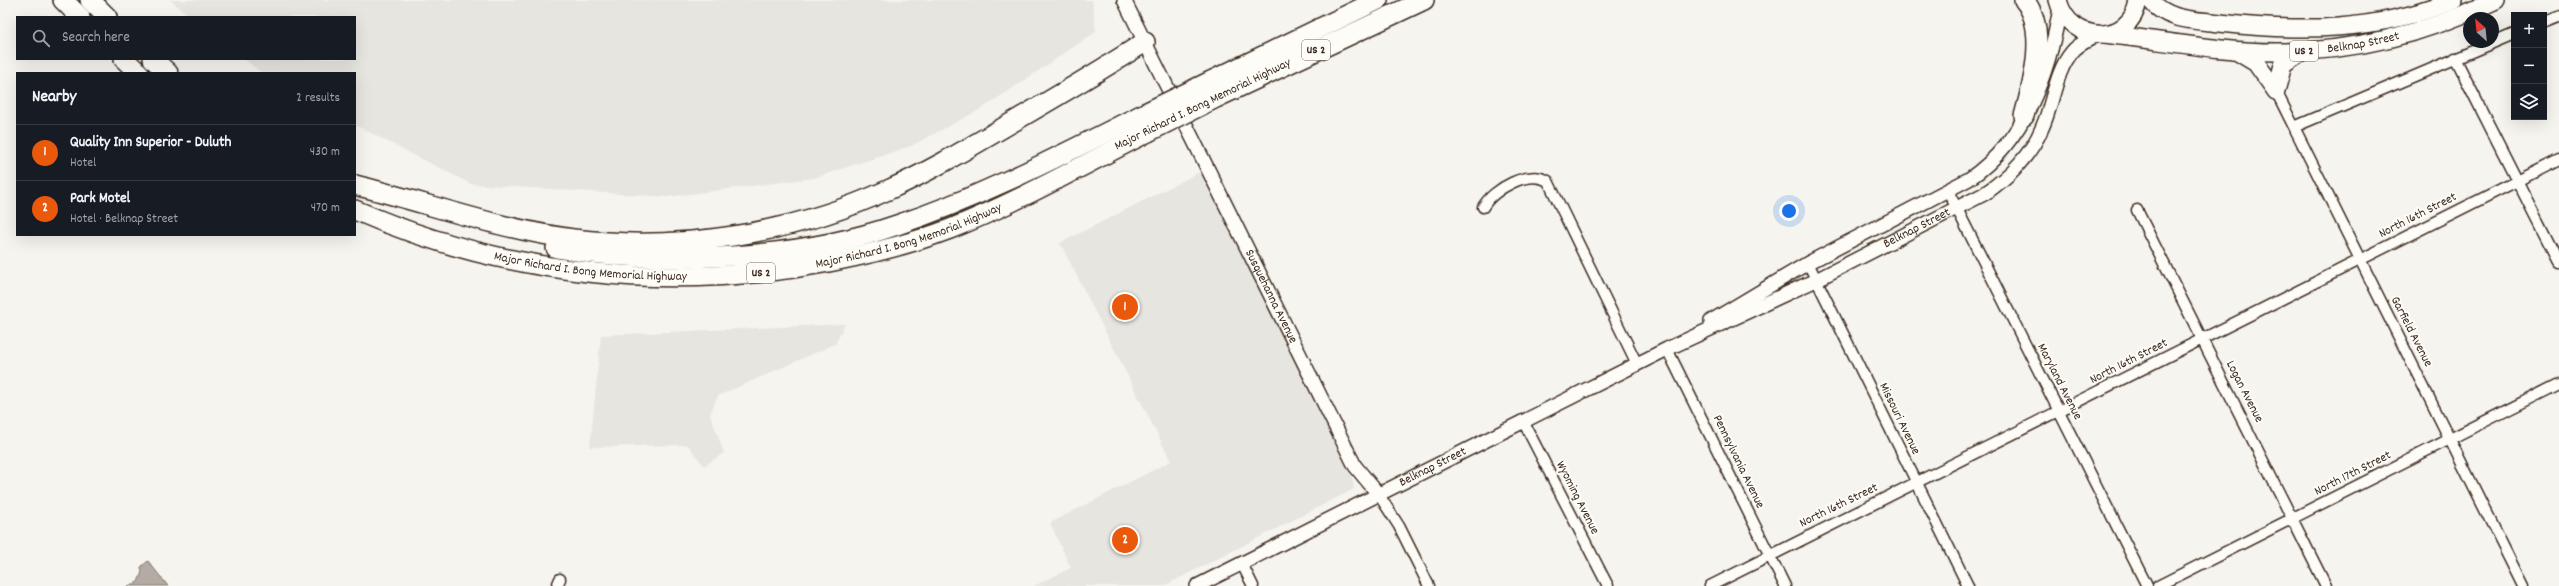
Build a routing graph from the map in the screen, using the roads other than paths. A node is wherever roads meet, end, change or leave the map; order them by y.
1 (62, 0) edge
2 (90, 0) edge
3 (1124, 0) edge
4 (1378, 0) edge
5 (1424, 0) edge
6 (2024, 0) edge
7 (2138, 0) edge
8 (2150, 0) edge
9 (2454, 0) edge
10 (2496, 0) edge
11 (2059, 4) edge
12 (79, 16) edge
13 (106, 16) edge
14 (2559, 16) edge
15 (2547, 21) edge
16 (2101, 34) junction
17 (2511, 35) edge
18 (1145, 42) junction
19 (2228, 48) junction
20 (2304, 51) junction
21 (2455, 58) junction
22 (125, 60) edge
23 (154, 60) edge
24 (138, 72) edge
25 (167, 72) edge
26 (1215, 89) junction
27 (2276, 90) junction
28 (2024, 116) junction
29 (1145, 124) junction
30 (2294, 127) junction
31 (2559, 160) edge
32 (2518, 180) junction
33 (356, 186) edge
34 (356, 186) edge
35 (1948, 191) junction
36 (1482, 207) dead end
37 (1956, 209) junction
38 (356, 210) edge
39 (2137, 210) dead end
40 (2361, 260) junction
41 (1808, 263) junction
42 (2559, 263) edge
43 (1816, 280) junction
44 (2203, 339) junction
45 (1667, 349) junction
46 (1637, 364) junction
47 (2559, 384) edge
48 (2059, 411) junction
49 (1523, 422) junction
50 (2450, 439) junction
51 (1916, 483) junction
52 (1379, 494) junction
53 (2293, 518) junction
54 (1770, 555) junction
55 (1242, 564) junction
56 (1197, 586) edge
57 (1253, 586) edge
58 (1429, 586) edge
59 (1608, 586) edge
60 (1710, 586) edge
61 (1785, 586) edge
62 (1968, 586) edge
63 (2146, 586) edge
64 (2158, 586) edge
65 (2326, 586) edge
66 (2523, 586) edge

1 - 12 highway
2 - 13 highway
3 - 18 street, Susquehanna Avenue
4 - 26 highway, Major Richard I. Bong Memorial Highway / US 2
5 - 26 highway, Major Richard I. Bong Memorial Highway / US 2
6 - 28 highway
7 - 16 highway
8 - 9 highway, Belknap Street / US 2
10 - 20 highway, Belknap Street / US 2
11 - 16 highway, US 2
11 - 28 street, Belknap Street
14 - 15 street
16 - 19 highway, Belknap Street / US 2
16 - 37 street, Belknap Street
17 - 21 street
18 - 33 highway
18 - 52 street, Susquehanna Avenue
19 - 20 highway, Belknap Street / US 2
19 - 27 highway
20 - 27 highway
21 - 30 street
21 - 32 street
22 - 24 highway
23 - 25 highway
26 - 29 highway, Major Richard I. Bong Memorial Highway / US 2, bridge
27 - 30 street, Garfield Avenue
28 - 35 street, Belknap Street
29 - 34 highway, Major Richard I. Bong Memorial Highway / US 2
29 - 38 highway, Major Richard I. Bong Memorial Highway / US 2
30 - 40 street, Garfield Avenue
31 - 32 street, North 16th Street
32 - 40 street, North 16th Street
32 - 42 street
35 - 37 street, Maryland Avenue
35 - 41 street, Belknap Street
36 - 46 street
37 - 43 street, Belknap Street
37 - 48 street, Maryland Avenue
39 - 44 street, Logan Avenue
40 - 44 street, North 16th Street
40 - 50 street, Garfield Avenue
41 - 43 street, Missouri Avenue
41 - 45 street, Belknap Street
43 - 45 street, Belknap Street
43 - 51 street, Missouri Avenue
44 - 48 street, North 16th Street
44 - 53 street, Logan Avenue
45 - 46 street, Belknap Street
45 - 54 street, Pennsylvania Avenue
46 - 49 street, Belknap Street
47 - 50 street, North 17th Street
48 - 51 street, North 16th Street
48 - 63 street, Maryland Avenue
49 - 52 street, Belknap Street
49 - 59 street, Wyoming Avenue
50 - 53 street, North 17th Street
50 - 66 street, Garfield Avenue
51 - 54 street, North 16th Street
51 - 62 street, Missouri Avenue
52 - 55 street, Belknap Street
52 - 58 street, Susquehanna Avenue
53 - 64 street, North 17th Street
53 - 65 street, Logan Avenue
54 - 60 street, North 16th Street
54 - 61 street, Pennsylvania Avenue
55 - 56 street, Belknap Street
55 - 57 street

